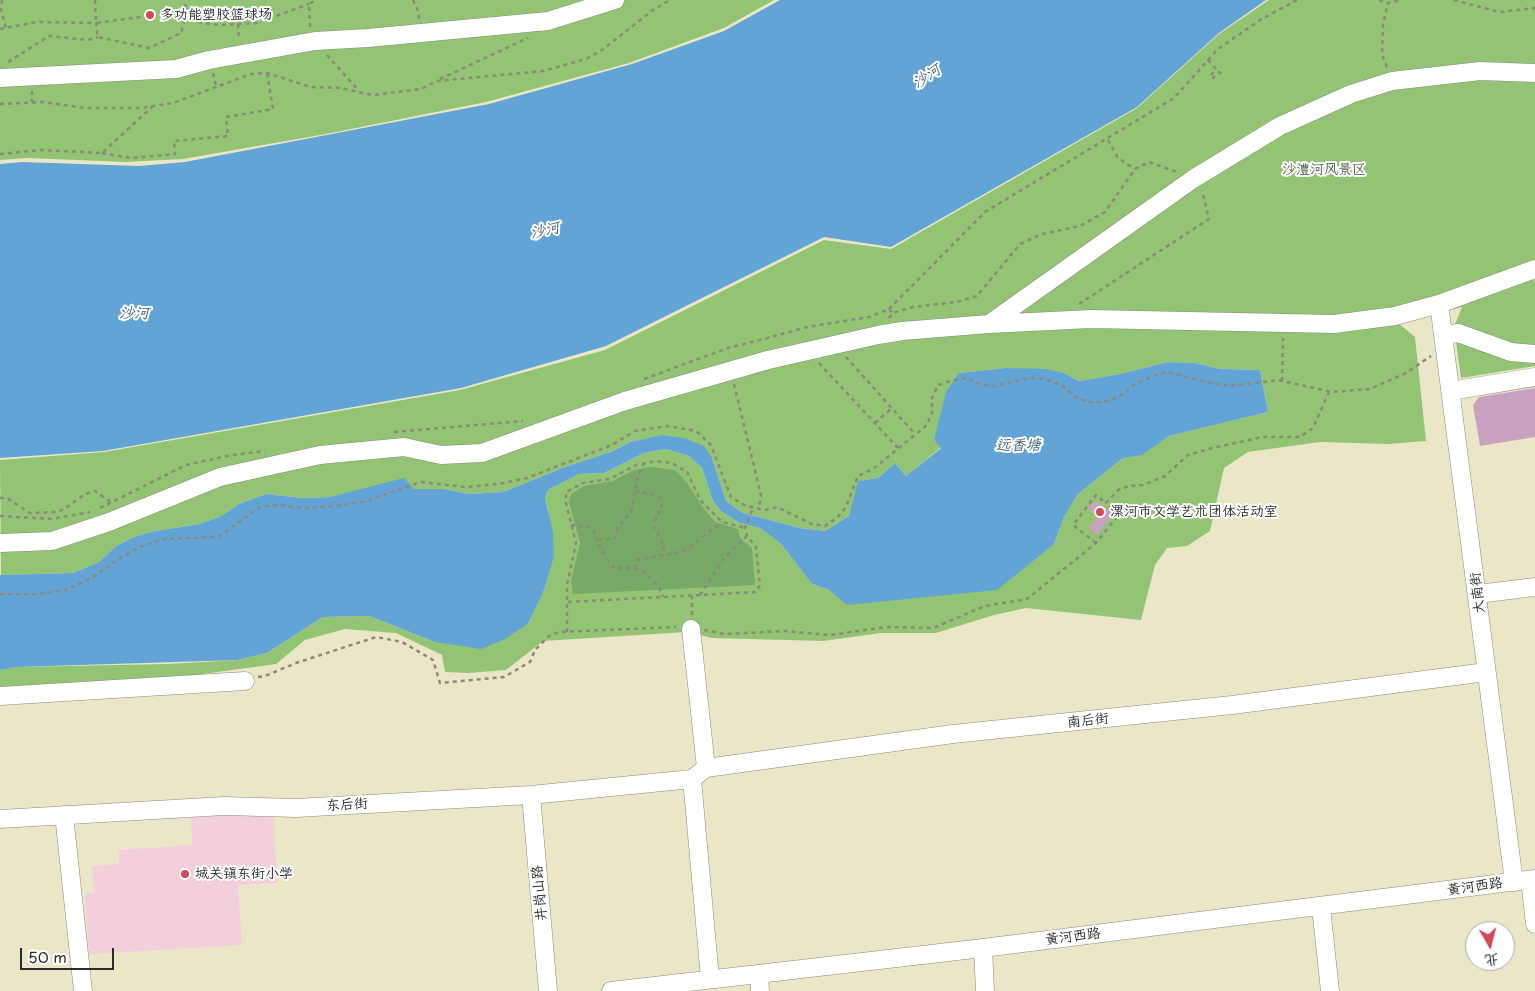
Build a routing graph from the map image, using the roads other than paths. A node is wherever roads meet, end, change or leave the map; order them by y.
1 (615, 0) edge
2 (2, 70) edge
3 (1535, 73) edge
4 (1535, 269) edge
5 (1439, 304) junction
6 (989, 324) junction
7 (1444, 341) junction
8 (1535, 354) edge
9 (1535, 376) edge
10 (1452, 390) junction
11 (0, 544) edge
12 (1535, 587) edge
13 (1478, 594) junction
14 (691, 629) road end
15 (1486, 672) junction
16 (245, 681) road end
17 (0, 696) edge
18 (699, 774) junction
19 (532, 795) junction
20 (64, 815) junction
21 (0, 819) edge
22 (1526, 880) edge
23 (1321, 907) junction
24 (1535, 924) edge
25 (983, 948) junction
26 (710, 979) junction
27 (760, 982) edge
28 (83, 991) edge
29 (548, 991) edge
30 (611, 991) edge
31 (985, 991) edge
32 (1330, 991) edge

1 - 2 street
3 - 6 street
4 - 5 street
5 - 6 street
5 - 7 street, 大南街
6 - 11 street
7 - 8 street
7 - 10 street, 大南街
9 - 10 street
10 - 13 street, 大南街
12 - 13 street
13 - 15 street, 大南街
14 - 18 street
15 - 18 street, 南后街
15 - 22 street, 大南街
16 - 17 street
18 - 19 street, 东后街
18 - 26 street
19 - 20 street, 东后街
19 - 29 street, 井岗山路
20 - 21 street, 东后街
20 - 28 street
22 - 23 street, 黄河西路
22 - 24 street, 大南街
23 - 25 street, 黄河西路
23 - 32 street
25 - 27 street, 黄河西路
25 - 31 street
26 - 27 street, 黄河西路
26 - 30 street, 黄河西路

